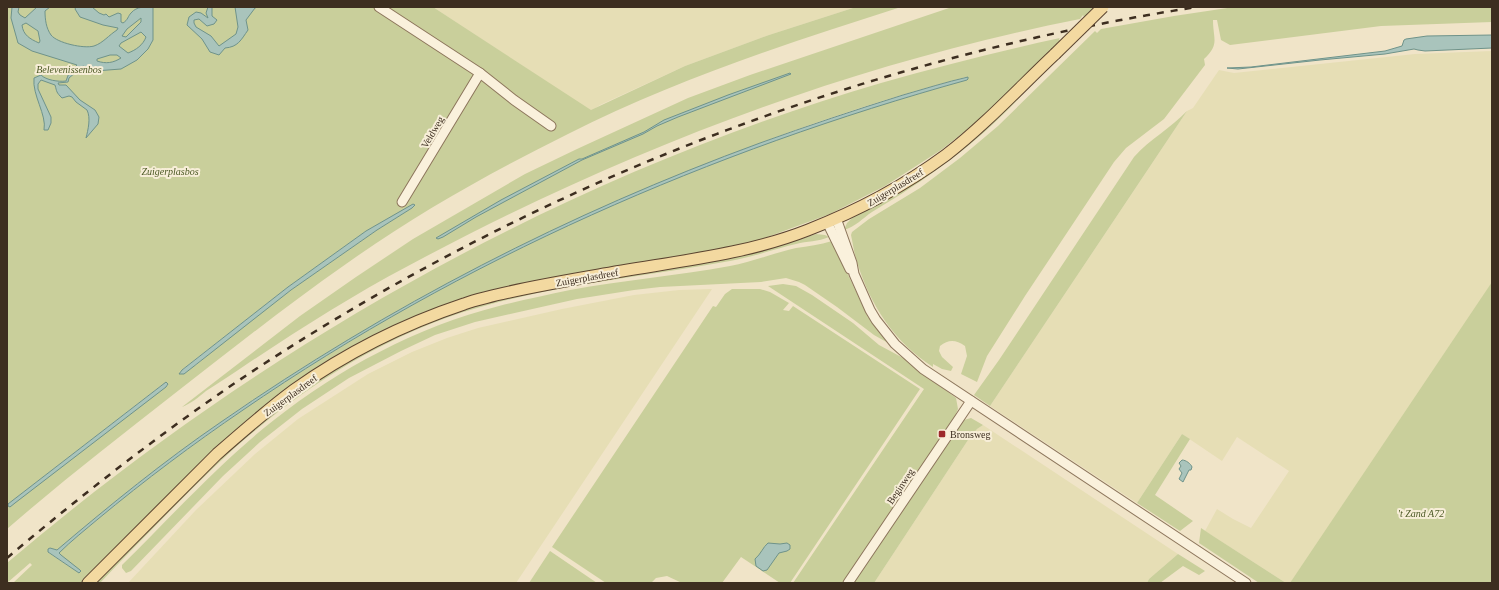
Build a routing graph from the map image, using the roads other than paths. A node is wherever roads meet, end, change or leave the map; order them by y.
1 (379, 7) edge
2 (1103, 7) edge
3 (480, 73) junction
4 (551, 126) dead end
5 (402, 202) dead end
6 (831, 220) junction
7 (971, 401) junction
8 (88, 583) edge
9 (848, 583) edge
10 (1246, 583) edge

1 - 3 street
2 - 6 main road, Zuigerplasdreef, bridge
3 - 4 street
3 - 5 street, Veldweg
6 - 7 street
6 - 8 main road, Zuigerplasdreef
7 - 9 street, Beginweg
7 - 10 street

